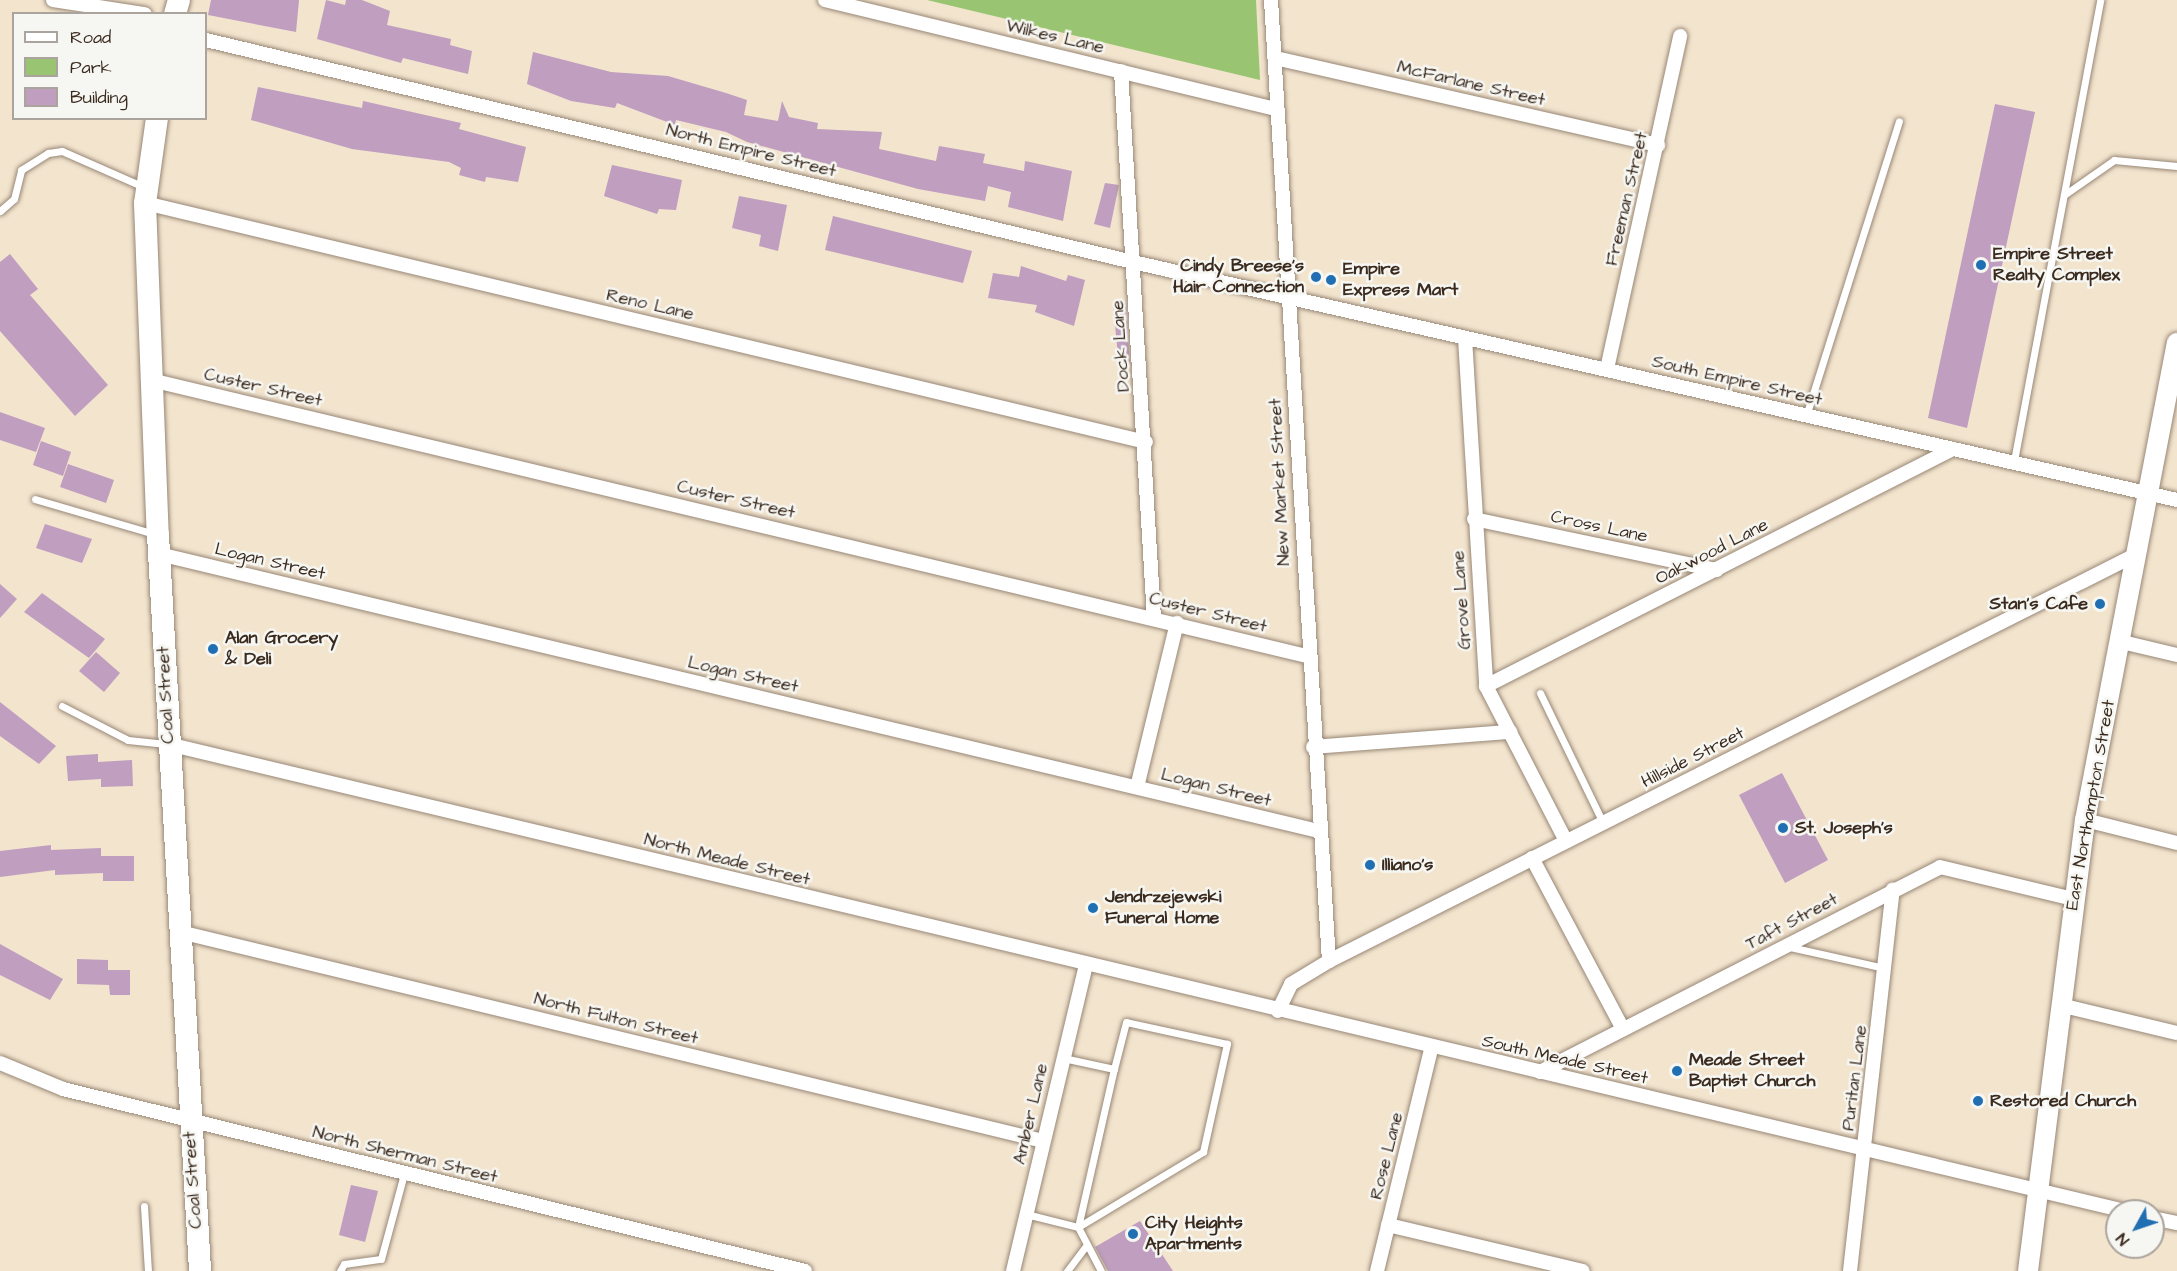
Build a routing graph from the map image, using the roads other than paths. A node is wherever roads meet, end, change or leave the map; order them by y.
1 (53, 0) edge
2 (825, 0) edge
3 (1271, 0) edge
4 (2100, 0) edge
5 (98, 3) edge
6 (137, 12) edge
7 (1680, 36) dead end
8 (207, 40) edge
9 (1275, 58) junction
10 (1121, 71) junction
11 (1276, 109) junction
12 (158, 120) edge
13 (1899, 122) dead end
14 (1658, 145) junction
15 (2177, 166) edge
16 (2064, 195) junction
17 (146, 196) junction
18 (0, 211) edge
19 (1133, 262) junction
20 (1288, 297) junction
21 (1465, 338) junction
22 (2177, 343) edge
23 (1607, 369) junction
24 (155, 381) junction
25 (1806, 416) junction
26 (1146, 442) junction
27 (1953, 448) junction
28 (2014, 461) junction
29 (2150, 494) junction
30 (35, 499) dead end
31 (2177, 500) edge
32 (1474, 519) junction
33 (159, 544) junction
34 (2139, 553) junction
35 (1717, 570) junction
36 (1154, 618) junction
37 (1177, 623) junction
38 (2122, 642) junction
39 (2177, 655) edge
40 (1307, 656) junction
41 (1486, 686) junction
42 (1540, 693) dead end
43 (62, 706) dead end
44 (1510, 732) junction
45 (168, 744) junction
46 (1313, 747) junction
47 (1137, 787) junction
48 (2085, 820) junction
49 (1603, 823) junction
50 (1318, 831) junction
51 (1566, 841) junction
52 (2177, 843) edge
53 (1532, 858) junction
54 (1893, 889) junction
55 (2073, 899) junction
56 (180, 932) junction
57 (1787, 946) junction
58 (1329, 962) junction
59 (1086, 965) junction
60 (1886, 969) junction
61 (2060, 1005) junction
62 (1278, 1011) junction
63 (1623, 1029) junction
64 (2177, 1033) edge
65 (1431, 1049) junction
66 (1063, 1058) junction
67 (0, 1063) edge
68 (1114, 1069) junction
69 (1539, 1072) junction
70 (188, 1121) junction
71 (1043, 1141) junction
72 (1864, 1149) junction
73 (404, 1174) junction
74 (2037, 1190) junction
75 (144, 1206) dead end
76 (2105, 1206) edge
77 (1026, 1214) junction
78 (1388, 1225) junction
79 (1078, 1227) junction
80 (1086, 1246) junction
81 (148, 1271) edge
82 (200, 1271) edge
83 (340, 1271) edge
84 (805, 1271) edge
85 (1013, 1271) edge
86 (1067, 1271) edge
87 (1101, 1271) edge
88 (1377, 1271) edge
89 (1583, 1271) edge
90 (1850, 1271) edge
91 (2028, 1271) edge

1 - 5 street
2 - 10 street, Wilkes Lane
3 - 9 street, New Market Street
4 - 16 lane
5 - 6 street
7 - 14 street, Freeman Street
8 - 19 street, North Empire Street
9 - 11 street, New Market Street
9 - 14 street, McFarlane Street
10 - 11 street, Wilkes Lane
10 - 19 street, Dock Lane
11 - 20 street, New Market Street
12 - 17 main road, Coal Street
13 - 25 lane
14 - 23 street, Freeman Street
15 - 16 lane
16 - 28 lane
17 - 18 lane
17 - 24 main road, Coal Street
17 - 26 street, Reno Lane
19 - 20 street, North Empire Street
19 - 26 street, Dock Lane
20 - 21 street, South Empire Street
20 - 40 street, New Market Street
21 - 23 street, South Empire Street
21 - 32 street, Grove Lane
22 - 29 main road, East Northampton Street
23 - 25 street, South Empire Street
24 - 33 main road, Coal Street
24 - 36 street, Custer Street
25 - 27 street, South Empire Street
26 - 36 street, Dock Lane
27 - 28 street, South Empire Street
27 - 35 street, Oakwood Lane
28 - 29 street, South Empire Street
29 - 31 street, South Empire Street
29 - 34 main road, East Northampton Street
30 - 33 lane
32 - 35 street, Cross Lane
32 - 41 street, Grove Lane
33 - 45 main road, Coal Street
33 - 47 street, Logan Street
34 - 38 main road, East Northampton Street
34 - 49 street, Hillside Street
35 - 41 street, Oakwood Lane
36 - 37 street, Custer Street
37 - 40 street, Custer Street
37 - 47 street
38 - 39 street
38 - 48 main road, East Northampton Street
40 - 46 street, New Market Street
41 - 44 street, Grove Lane
42 - 49 lane
43 - 45 lane
44 - 46 street
44 - 51 street, Grove Lane
45 - 56 main road, Coal Street
45 - 59 street, North Meade Street
46 - 50 street, New Market Street
47 - 50 street, Logan Street
48 - 52 street
48 - 55 main road, East Northampton Street
49 - 51 street, Hillside Street
50 - 58 street, New Market Street
51 - 53 street, Hillside Street
53 - 58 street, Hillside Street
53 - 63 street
54 - 55 street, Taft Street
54 - 57 street, Taft Street
54 - 60 street, Puritan Lane
55 - 61 main road, East Northampton Street
56 - 70 main road, Coal Street
56 - 71 street, North Fulton Street
57 - 60 lane
57 - 63 street, Taft Street
58 - 62 street, Hillside Street
59 - 62 street, North Meade Street
59 - 66 street, Amber Lane
60 - 72 street, Puritan Lane
61 - 64 street
61 - 74 main road, East Northampton Street
62 - 65 street, South Meade Street
63 - 69 street, Taft Street
65 - 69 street, South Meade Street
65 - 78 street, Rose Lane
66 - 68 lane
66 - 71 street, Amber Lane
67 - 70 street, North Sherman Street
68 - 79 lane
68 - 79 lane
69 - 72 street, South Meade Street
70 - 73 street, North Sherman Street
70 - 82 main road, Coal Street
71 - 77 street, Amber Lane
72 - 74 street, South Meade Street
72 - 90 street, Puritan Lane
73 - 83 lane
73 - 84 street, North Sherman Street
74 - 76 street, South Meade Street
74 - 91 main road, East Northampton Street
75 - 81 lane
77 - 79 lane
77 - 85 street, Amber Lane
78 - 88 street, Rose Lane
78 - 89 street
79 - 80 lane
80 - 86 lane
80 - 87 lane

